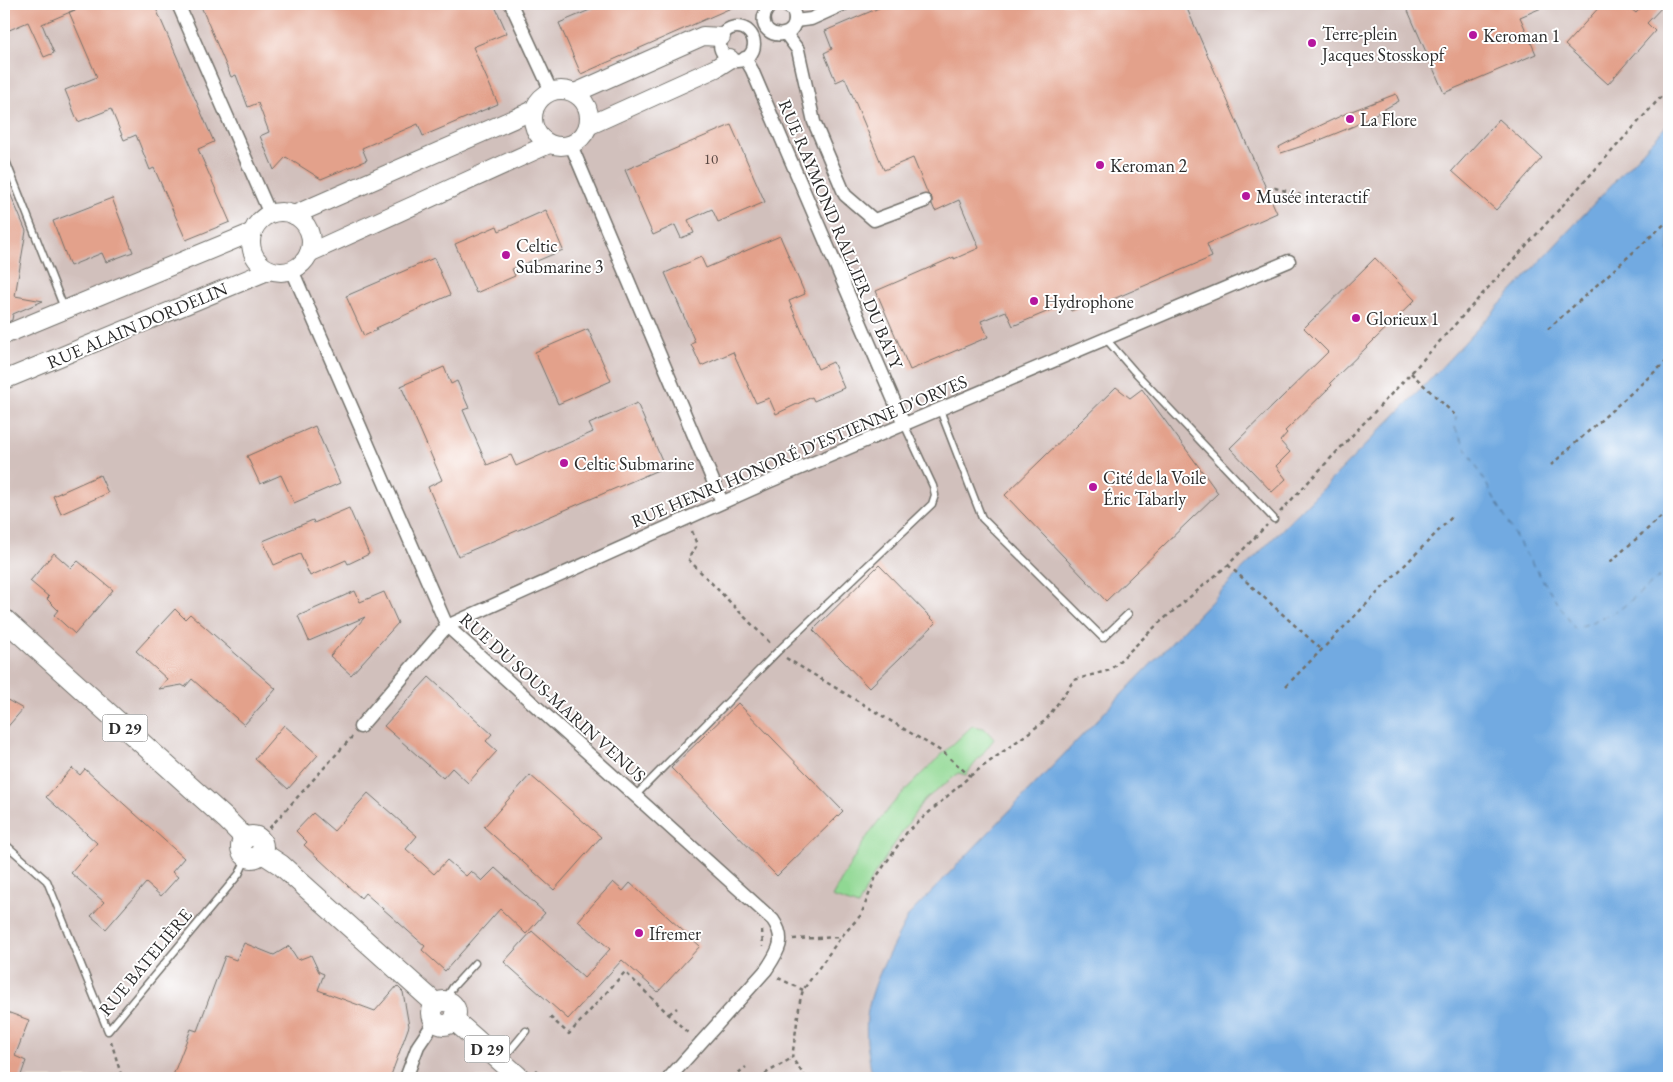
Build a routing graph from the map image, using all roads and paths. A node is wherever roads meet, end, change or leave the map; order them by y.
1 (178, 4) edge
2 (512, 4) edge
3 (774, 4) edge
4 (785, 4) edge
5 (844, 4) edge
6 (764, 14) junction
7 (796, 21) junction
8 (742, 28) junction
9 (781, 34) junction
10 (721, 37) junction
11 (754, 47) junction
12 (737, 59) junction
13 (1669, 88) edge
14 (551, 92) junction
15 (575, 93) junction
16 (534, 110) junction
17 (588, 126) junction
18 (549, 144) junction
19 (571, 145) junction
20 (4, 156) edge
21 (1267, 191) dead end
22 (1302, 195) dead end
23 (925, 201) dead end
24 (270, 214) junction
25 (294, 215) junction
26 (1669, 220) edge
27 (253, 232) junction
28 (309, 253) junction
29 (1289, 261) dead end
30 (270, 270) junction
31 (292, 270) junction
32 (65, 309) junction
33 (1548, 329) dead end
34 (4, 335) edge
35 (1106, 338) junction
36 (1669, 360) edge
37 (1410, 373) junction
38 (4, 380) edge
39 (940, 410) junction
40 (1456, 416) dead end
41 (904, 424) junction
42 (1551, 465) dead end
43 (722, 502) junction
44 (1669, 510) edge
45 (1454, 515) dead end
46 (687, 518) junction
47 (1274, 519) junction
48 (1610, 562) dead end
49 (1228, 564) junction
50 (1128, 614) dead end
51 (4, 619) edge
52 (447, 626) junction
53 (1321, 649) junction
54 (778, 651) junction
55 (1286, 686) dead end
56 (360, 727) joint
57 (970, 776) junction
58 (635, 796) junction
59 (4, 843) edge
60 (254, 845) junction
61 (841, 937) junction
62 (782, 939) junction
63 (475, 963) dead end
64 (766, 970) junction
65 (803, 990) junction
66 (677, 1008) dead end
67 (442, 1011) junction
68 (669, 1014) junction
69 (550, 1017) dead end
70 (108, 1031) junction
71 (526, 1031) dead end
72 (692, 1037) dead end
73 (792, 1058) junction
74 (501, 1061) junction
75 (746, 1068) dead end
76 (122, 1078) edge
77 (406, 1078) edge
78 (520, 1078) edge
79 (669, 1078) edge
80 (732, 1078) edge
81 (758, 1078) edge
82 (806, 1078) edge

1 - 24 street
2 - 14 street
3 - 6 street
4 - 7 street
5 - 7 street
6 - 8 street
6 - 9 street
7 - 9 street
8 - 10 street
8 - 11 street
9 - 11 street
9 - 23 street
10 - 12 street
10 - 15 street
11 - 12 street
12 - 17 street
12 - 41 street, RUE RAYMOND RALLIER DU BATY
13 - 37 path
14 - 15 street
14 - 16 street
15 - 17 street
16 - 18 street
16 - 25 street
17 - 19 street
18 - 19 street
18 - 28 street
19 - 43 street
20 - 32 lane
21 - 22 path
24 - 25 street
24 - 27 street
25 - 28 street
26 - 33 path
27 - 30 street
27 - 32 street
28 - 31 street
29 - 35 street, RUE HENRI HONORÉ D'ESTIENNE D'ORVES
30 - 31 street, RUE ALAIN DORDELIN
30 - 38 street, RUE ALAIN DORDELIN
31 - 52 street, RUE DU SOUS-MARIN VENUS
32 - 34 street
35 - 39 street, RUE HENRI HONORÉ D'ESTIENNE D'ORVES
35 - 47 lane
36 - 42 path
37 - 40 path
37 - 47 path
39 - 41 street, RUE HENRI HONORÉ D'ESTIENNE D'ORVES
39 - 50 lane
41 - 43 street, RUE HENRI HONORÉ D'ESTIENNE D'ORVES
41 - 54 lane
43 - 46 street, RUE HENRI HONORÉ D'ESTIENNE D'ORVES
44 - 48 path
45 - 53 path
46 - 52 street, RUE HENRI HONORÉ D'ESTIENNE D'ORVES
46 - 54 path
47 - 49 path
49 - 53 path
49 - 57 path
51 - 60 main road, D 29
52 - 56 street, RUE HENRI HONORÉ D'ESTIENNE D'ORVES
52 - 58 street, RUE DU SOUS-MARIN VENUS
53 - 55 path
54 - 57 path
54 - 58 lane
56 - 60 path
57 - 61 path
58 - 62 street, RUE DU SOUS-MARIN VENUS
59 - 70 lane, RUE BATELIÈRE
60 - 67 main road, D 29
60 - 70 lane, RUE BATELIÈRE
61 - 62 path
61 - 65 path
62 - 64 street
63 - 67 lane
64 - 65 path
64 - 79 street
65 - 73 path
66 - 68 path
67 - 74 main road, D 29
67 - 77 street
68 - 69 path
68 - 72 path
70 - 76 path
71 - 74 lane
73 - 81 path
73 - 82 path
74 - 78 main road, D 29
75 - 80 path

